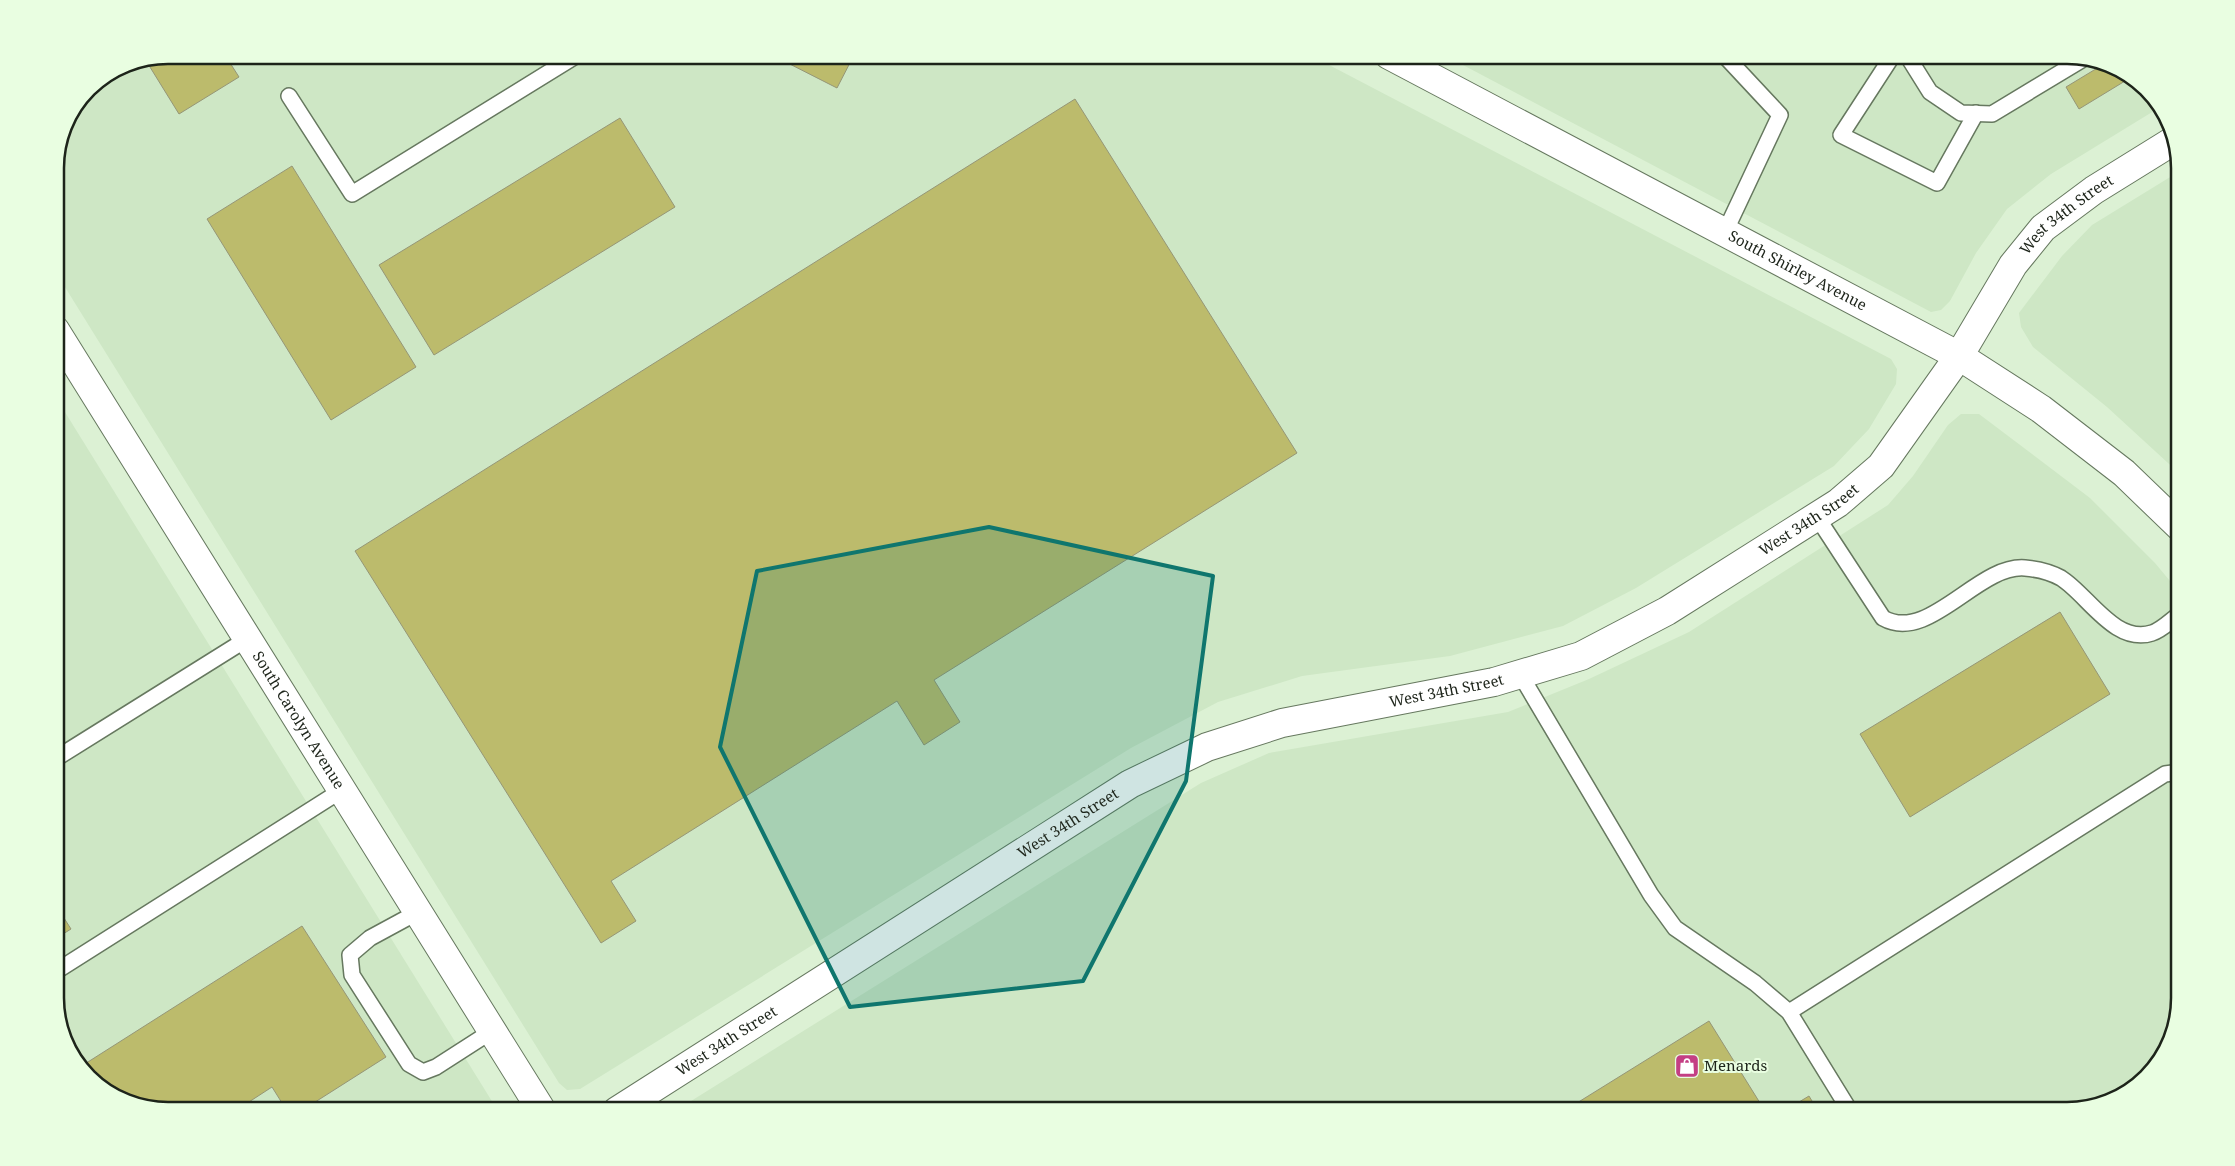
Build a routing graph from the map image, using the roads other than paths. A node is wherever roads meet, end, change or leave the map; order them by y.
1 (563, 64) edge
2 (1406, 64) edge
3 (1732, 64) edge
4 (1887, 64) edge
5 (1912, 64) edge
6 (2074, 64) edge
7 (289, 96) dead end
8 (1976, 113) junction
9 (2168, 144) edge
10 (1725, 232) junction
11 (64, 344) edge
12 (1959, 356) junction
13 (1817, 517) junction
14 (2171, 518) edge
15 (2171, 620) edge
16 (247, 639) junction
17 (1520, 674) junction
18 (64, 753) edge
19 (2171, 773) edge
20 (342, 790) junction
21 (418, 912) junction
22 (64, 966) edge
23 (1789, 1012) junction
24 (492, 1031) junction
25 (536, 1102) edge
26 (631, 1102) edge
27 (1844, 1102) edge

1 - 7 lane
2 - 10 street, South Shirley Avenue
3 - 10 lane
4 - 8 lane
5 - 8 lane
6 - 8 lane
9 - 12 street, West 34th Street
10 - 12 street, South Shirley Avenue
11 - 16 street, South Carolyn Avenue
12 - 13 street, West 34th Street
12 - 14 street, South Shirley Avenue
13 - 15 lane
13 - 17 street, West 34th Street
16 - 18 lane
16 - 20 street, South Carolyn Avenue
17 - 23 lane
17 - 26 street, West 34th Street
19 - 23 lane
20 - 21 street, South Carolyn Avenue
20 - 22 lane
21 - 24 street, South Carolyn Avenue
21 - 24 lane
23 - 27 lane
24 - 25 street, South Carolyn Avenue

